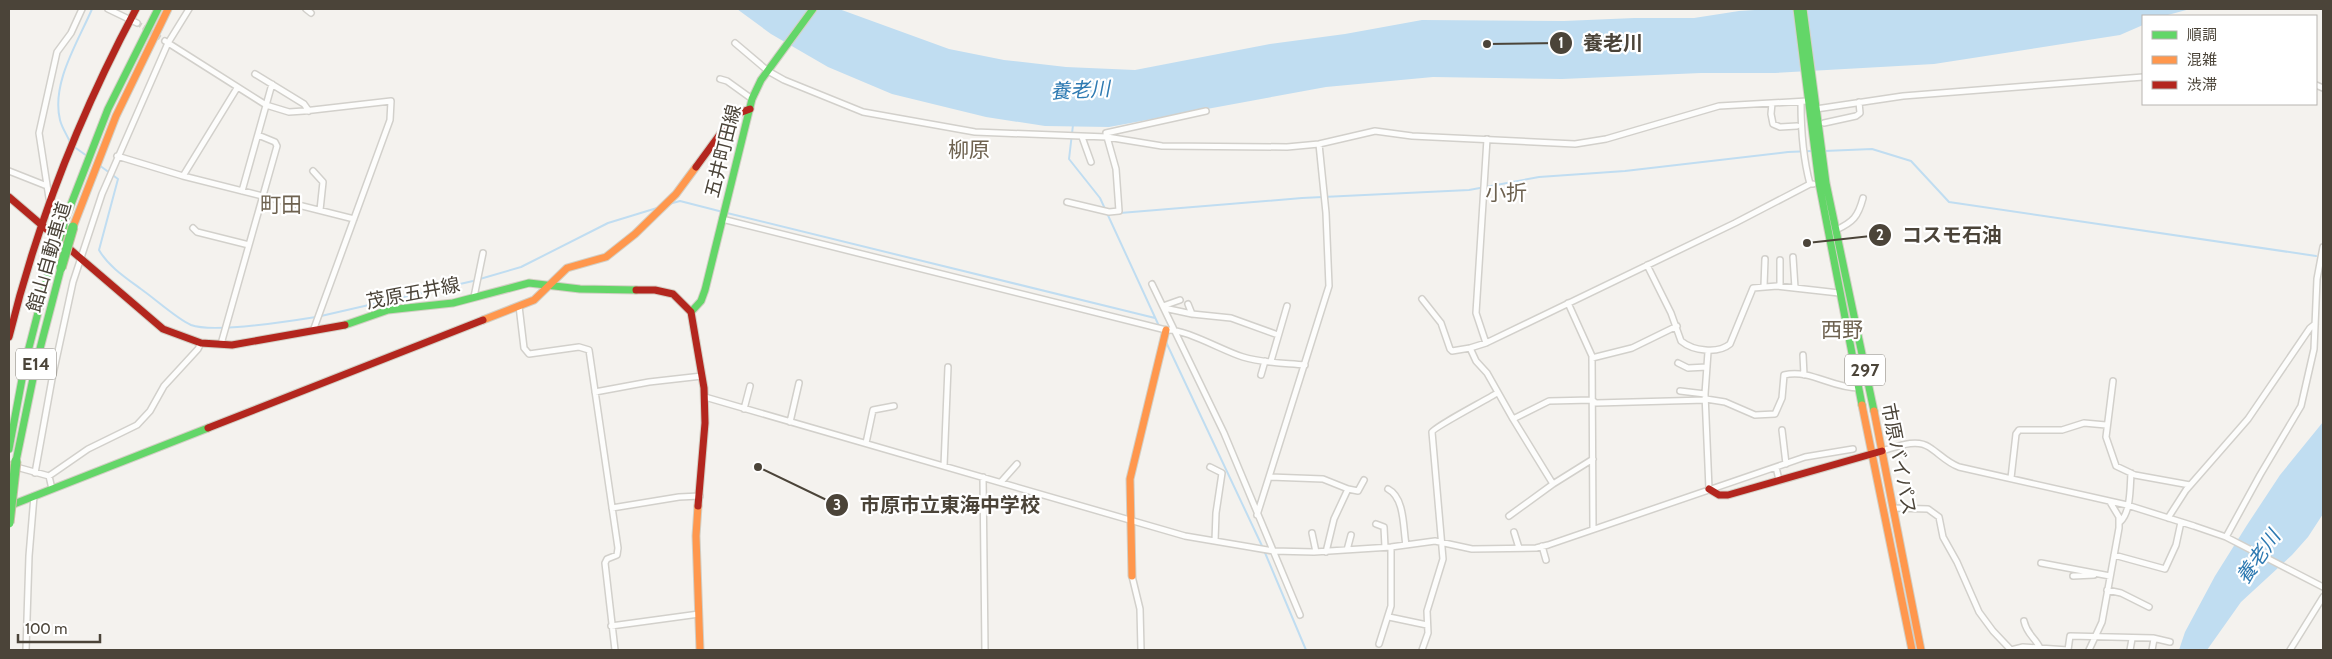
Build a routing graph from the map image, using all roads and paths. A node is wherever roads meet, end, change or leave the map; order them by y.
1 (82, 9) edge
2 (108, 9) edge
3 (136, 9) edge
4 (158, 9) edge
5 (168, 9) edge
6 (189, 9) edge
7 (813, 9) edge
8 (1797, 9) edge
9 (1803, 9) edge
10 (134, 22) junction
11 (166, 42) junction
12 (735, 43) dead end
13 (768, 71) junction
14 (256, 74) dead end
15 (2142, 77) edge
16 (720, 80) dead end
17 (272, 84) junction
18 (237, 88) junction
19 (1809, 90) junction
20 (752, 98) junction
21 (1804, 102) junction
22 (1859, 102) junction
23 (1772, 103) junction
24 (266, 105) junction
25 (750, 109) junction
26 (1816, 109) junction
27 (309, 110) junction
28 (1206, 111) dead end
29 (1824, 123) dead end
30 (1797, 126) dead end
31 (258, 135) junction
32 (1082, 137) junction
33 (1106, 137) junction
34 (1487, 139) junction
35 (1319, 144) junction
36 (97, 146) junction
37 (117, 156) junction
38 (1091, 162) dead end
39 (313, 170) dead end
40 (9, 171) edge
41 (183, 176) junction
42 (1815, 184) junction
43 (47, 186) junction
44 (242, 191) junction
45 (262, 195) junction
46 (9, 197) edge
47 (1863, 198) dead end
48 (50, 201) junction
49 (1067, 202) dead end
50 (320, 210) junction
51 (354, 219) junction
52 (722, 219) junction
53 (40, 225) junction
54 (193, 228) dead end
55 (1835, 231) junction
56 (249, 245) junction
57 (2323, 247) edge
58 (483, 253) dead end
59 (1793, 257) dead end
60 (1765, 259) dead end
61 (80, 260) junction
62 (1780, 260) dead end
63 (1647, 264) junction
64 (551, 284) junction
65 (1152, 284) dead end
66 (1764, 286) junction
67 (1780, 286) junction
68 (1795, 288) junction
69 (1839, 293) junction
70 (474, 297) junction
71 (1180, 300) dead end
72 (1422, 300) dead end
73 (1568, 303) junction
74 (1188, 304) dead end
75 (519, 306) junction
76 (1287, 306) dead end
77 (1163, 307) junction
78 (690, 312) junction
79 (1192, 314) junction
80 (2316, 324) junction
81 (1676, 326) junction
82 (1170, 329) junction
83 (313, 331) junction
84 (1278, 335) junction
85 (9, 336) edge
86 (201, 343) junction
87 (1486, 343) junction
88 (221, 344) junction
89 (1470, 348) junction
90 (1708, 352) junction
91 (1803, 355) dead end
92 (1592, 358) junction
93 (1268, 361) junction
94 (1678, 363) dead end
95 (1305, 365) junction
96 (948, 367) dead end
97 (1707, 367) junction
98 (1262, 375) dead end
99 (1804, 375) junction
100 (702, 376) junction
101 (2113, 381) dead end
102 (799, 383) dead end
103 (750, 386) dead end
104 (1859, 388) junction
105 (1680, 391) dead end
106 (595, 392) junction
107 (1497, 393) junction
108 (705, 397) junction
109 (1706, 398) junction
110 (1592, 400) junction
111 (894, 406) dead end
112 (744, 409) junction
113 (1513, 419) junction
114 (790, 422) junction
115 (2106, 425) junction
116 (1782, 430) dead end
117 (866, 443) junction
118 (9, 449) edge
119 (1853, 449) dead end
120 (1882, 451) junction
121 (1873, 454) junction
122 (1592, 459) junction
123 (12, 463) edge
124 (1017, 464) dead end
125 (1786, 464) junction
126 (944, 466) junction
127 (1210, 467) dead end
128 (1776, 467) junction
129 (35, 473) junction
130 (2131, 473) junction
131 (49, 476) junction
132 (983, 477) junction
133 (1269, 477) junction
134 (2011, 478) junction
135 (1364, 480) dead end
136 (1779, 480) junction
137 (1001, 482) junction
138 (1553, 484) junction
139 (2190, 485) junction
140 (52, 488) junction
141 (1348, 489) junction
142 (1388, 490) dead end
143 (1709, 490) junction
144 (34, 496) junction
145 (700, 496) junction
146 (2110, 502) junction
147 (2127, 505) junction
148 (9, 506) edge
149 (612, 508) junction
150 (1893, 508) junction
151 (1257, 515) junction
152 (1509, 516) dead end
153 (2168, 518) junction
154 (1130, 519) junction
155 (2120, 522) junction
156 (2180, 522) junction
157 (9, 523) edge
158 (1376, 524) dead end
159 (9, 529) edge
160 (1593, 529) junction
161 (1514, 532) dead end
162 (1312, 533) dead end
163 (1350, 536) dead end
164 (2229, 539) junction
165 (1215, 541) junction
166 (1443, 542) junction
167 (1406, 545) junction
168 (1542, 546) junction
169 (1388, 547) junction
170 (1518, 548) junction
171 (1347, 550) junction
172 (1273, 551) junction
173 (1316, 552) junction
174 (1326, 552) junction
175 (2114, 555) junction
176 (1546, 560) dead end
177 (2042, 563) dead end
178 (2099, 574) junction
179 (1132, 576) joint
180 (2073, 576) dead end
181 (2110, 576) junction
182 (2323, 587) edge
183 (2107, 590) junction
184 (2323, 597) edge
185 (2149, 607) dead end
186 (698, 614) junction
187 (1300, 615) dead end
188 (1389, 617) junction
189 (2024, 622) dead end
190 (1428, 625) junction
191 (611, 626) junction
192 (2097, 635) junction
193 (2154, 638) junction
194 (2132, 639) junction
195 (2170, 642) dead end
196 (1379, 644) dead end
197 (2040, 648) junction
198 (26, 650) edge
199 (615, 650) edge
200 (700, 650) edge
201 (985, 650) edge
202 (1141, 650) edge
203 (1422, 650) edge
204 (1912, 650) edge
205 (1920, 650) edge
206 (2011, 650) edge
207 (2068, 650) edge
208 (2089, 650) edge
209 (2130, 650) edge
210 (2152, 650) edge
211 (2290, 650) edge

1 - 43 street
2 - 10 street
3 - 10 main road
4 - 36 main road, 館山自動車道 / E14
5 - 36 main road, 館山自動車道 / E14
6 - 11 street
7 - 13 main road, 五井町田線
8 - 19 main road, 市原バイパス / 297
9 - 19 main road, 市原バイパス / 297
10 - 48 main road
11 - 18 street
11 - 37 street
12 - 13 street
13 - 20 main road, 五井町田線
13 - 32 street
14 - 17 street
15 - 22 street
16 - 20 street
17 - 24 street
17 - 27 street
18 - 24 street
18 - 41 street
19 - 21 main road, 市原バイパス / 297
19 - 26 main road, 市原バイパス / 297
20 - 25 main road, 五井町田線
21 - 23 street
21 - 42 main road, 市原バイパス / 297
22 - 26 street
22 - 29 street
23 - 30 street
23 - 34 street
24 - 27 street
24 - 31 street
25 - 52 main road, 五井町田線
25 - 64 main road
26 - 55 main road, 市原バイパス / 297
27 - 51 street
28 - 33 street
31 - 44 street
31 - 45 street
32 - 33 street
32 - 38 street
33 - 35 street
33 - 49 street
34 - 35 street
34 - 87 street
35 - 95 street
36 - 118 main road, 館山自動車道 / E14, bridge
36 - 123 main road, 館山自動車道 / E14, bridge
37 - 41 street
37 - 61 street
39 - 50 street
40 - 43 street
41 - 44 street
42 - 63 street
42 - 69 main road, 市原バイパス / 297
43 - 48 street
44 - 45 street
45 - 50 street
45 - 56 street
46 - 53 main road, 茂原五井線
47 - 55 street
48 - 53 main road
50 - 51 street
51 - 83 street
52 - 78 main road, 五井町田線
52 - 82 street
53 - 61 main road, 茂原五井線
53 - 85 main road
54 - 56 street
55 - 120 main road, 市原バイパス / 297
56 - 88 street
57 - 80 street
58 - 70 street
59 - 68 street
60 - 66 street
61 - 86 main road, 茂原五井線
61 - 129 street
62 - 67 street
63 - 73 street
63 - 81 street
64 - 70 main road, 茂原五井線
64 - 75 main road
64 - 78 main road, 茂原五井線
65 - 77 street
66 - 67 street
66 - 90 street
67 - 68 street
68 - 69 street
69 - 104 main road, 市原バイパス / 297
70 - 83 main road, 茂原五井線
71 - 77 street
72 - 89 street
73 - 87 street
73 - 92 street
74 - 79 street
75 - 106 street
75 - 140 main road
76 - 84 street
77 - 79 street
77 - 82 street
78 - 100 main road
79 - 84 street
80 - 139 street
80 - 164 street
81 - 90 street
81 - 92 street
82 - 93 street
82 - 151 street
82 - 154 main road
83 - 88 main road, 茂原五井線
84 - 93 street
86 - 88 main road, 茂原五井線
86 - 131 street
87 - 89 street
89 - 107 street
90 - 97 street
91 - 99 street
92 - 110 street
93 - 95 street
93 - 98 street
94 - 97 street
95 - 133 street
96 - 126 street
97 - 109 street
99 - 104 street
99 - 109 street
100 - 106 street
100 - 108 main road
101 - 115 street
102 - 114 street
103 - 112 street
104 - 121 main road, 市原バイパス / 297
105 - 109 street
106 - 149 street
107 - 113 street
107 - 166 street
108 - 112 street
108 - 145 main road
109 - 110 street
109 - 143 street
110 - 113 street
110 - 122 street
111 - 117 street
112 - 114 street
113 - 138 street
114 - 117 street
115 - 130 street
115 - 134 street
116 - 125 street
117 - 126 street
119 - 125 street
120 - 121 main road
120 - 134 street
120 - 150 main road, 市原バイパス / 297
121 - 136 main road
121 - 204 main road, 市原バイパス / 297
122 - 138 street
122 - 160 street
123 - 129 street
123 - 157 main road, 館山自動車道 / E14, bridge
124 - 137 street
125 - 128 street
126 - 132 street
127 - 165 street
128 - 136 street
128 - 143 street
129 - 131 street
130 - 139 street
130 - 147 street
131 - 140 street
132 - 137 street
132 - 201 street
133 - 141 street
133 - 151 street
134 - 146 street
135 - 141 street
136 - 143 main road
137 - 154 street
138 - 152 street
139 - 153 street
140 - 144 main road
141 - 174 street
142 - 167 street
143 - 160 street
144 - 148 main road
144 - 198 street
145 - 149 street
145 - 186 main road
146 - 147 street
146 - 155 street
147 - 153 street
147 - 155 street
149 - 191 street
150 - 205 main road, 市原バイパス / 297
150 - 206 street
151 - 172 street
153 - 156 street
154 - 165 street
154 - 179 main road
155 - 175 street
156 - 164 street
156 - 175 street
157 - 159 main road, 館山自動車道 / E14
158 - 169 street
160 - 168 street
161 - 170 street
162 - 173 street
163 - 171 street
164 - 182 street
165 - 172 street
166 - 167 street
166 - 170 street
166 - 190 street
167 - 169 street
168 - 170 street
168 - 176 street
169 - 171 street
169 - 188 street
171 - 174 street
172 - 173 street
172 - 187 street
173 - 174 street
175 - 181 street
177 - 178 street
178 - 180 street
178 - 181 street
179 - 202 street
181 - 183 street
183 - 185 street
183 - 192 street
184 - 211 street
186 - 191 street
186 - 200 main road
188 - 190 street
188 - 196 street
189 - 197 street
190 - 203 street
191 - 199 street
192 - 194 street
192 - 207 street
192 - 208 street
193 - 194 street
193 - 195 street
193 - 210 street
194 - 209 street
197 - 206 street
197 - 207 street

